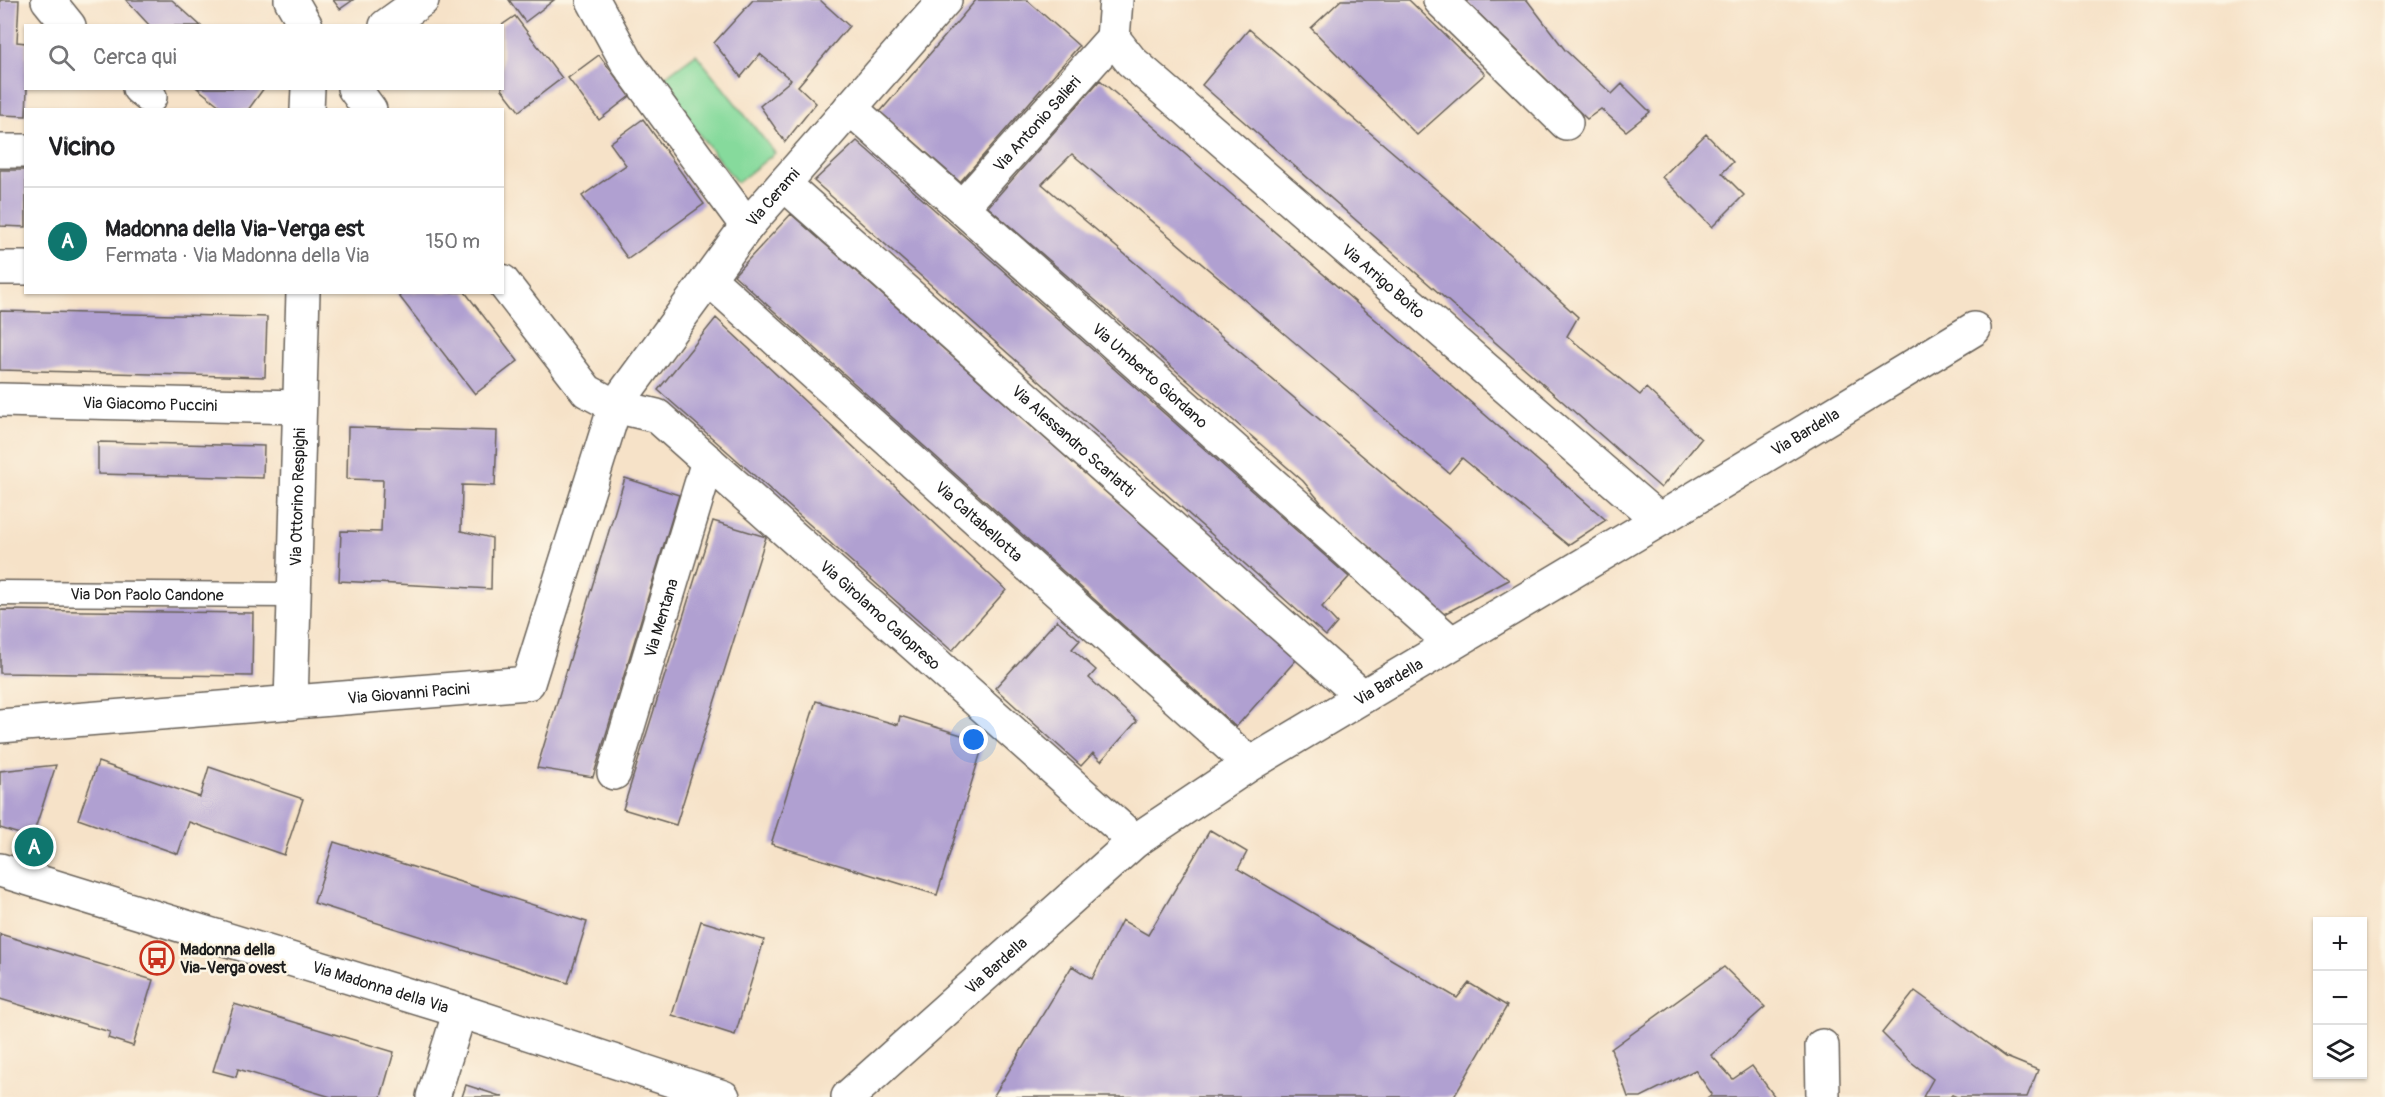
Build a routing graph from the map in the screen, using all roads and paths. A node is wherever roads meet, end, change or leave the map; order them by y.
1 (48, 0) edge
2 (291, 0) edge
3 (422, 0) edge
4 (593, 0) edge
5 (945, 0) edge
6 (1116, 0) edge
7 (1440, 0) edge
8 (67, 24) edge
9 (305, 24) edge
10 (389, 24) edge
11 (1113, 38) junction
12 (308, 90) edge
13 (355, 90) edge
14 (307, 108) edge
15 (369, 108) edge
16 (850, 108) junction
17 (1566, 123) dead end
18 (0, 151) edge
19 (24, 151) edge
20 (784, 184) junction
21 (962, 207) junction
22 (747, 226) junction
23 (0, 268) edge
24 (24, 268) edge
25 (709, 279) junction
26 (504, 284) edge
27 (303, 294) edge
28 (1974, 329) dead end
29 (0, 400) edge
30 (615, 406) junction
31 (299, 407) junction
32 (708, 461) junction
33 (1659, 520) junction
34 (0, 593) edge
35 (294, 595) junction
36 (1451, 644) junction
37 (1362, 696) junction
38 (291, 703) junction
39 (0, 726) edge
40 (1250, 764) junction
41 (614, 773) dead end
42 (1135, 841) junction
43 (0, 870) edge
44 (460, 1011) junction
45 (1822, 1046) dead end
46 (433, 1097) edge
47 (723, 1097) edge
48 (848, 1097) edge
49 (1823, 1097) edge

1 - 8 street
2 - 9 street
3 - 10 street
4 - 22 street
5 - 16 street, Via Cerami
6 - 11 street
7 - 17 street
11 - 21 street, Via Antonio Salieri
11 - 33 street, Via Arrigo Boito
12 - 14 street
13 - 15 street
16 - 20 street, Via Cerami
16 - 21 street, Via Umberto Giordano
18 - 19 street
20 - 22 street, Via Cerami
20 - 37 street, Via Alessandro Scarlatti
21 - 36 street, Via Umberto Giordano
22 - 25 street, Via Cerami
23 - 24 street
25 - 30 street, Via Cerami
25 - 40 street, Via Caltabellotta
26 - 30 street, Via Girolamo Calopreso
27 - 31 street, Via Ottorino Respighi
28 - 33 street, Via Bardella
29 - 31 street, Via Giacomo Puccini
30 - 32 street, Via Girolamo Calopreso
30 - 38 street, Via Giovanni Pacini
31 - 35 street, Via Ottorino Respighi
32 - 41 street, Via Mentana
32 - 42 street, Via Girolamo Calopreso
33 - 36 street, Via Bardella
34 - 35 street, Via Don Paolo Candone
35 - 38 street, Via Ottorino Respighi
36 - 37 street, Via Bardella
37 - 40 street, Via Bardella
38 - 39 street, Via Giovanni Pacini
40 - 42 street, Via Bardella
42 - 48 street, Via Bardella
43 - 44 street, Via Madonna della Via
44 - 46 street
44 - 47 street, Via Madonna della Via
45 - 49 street

